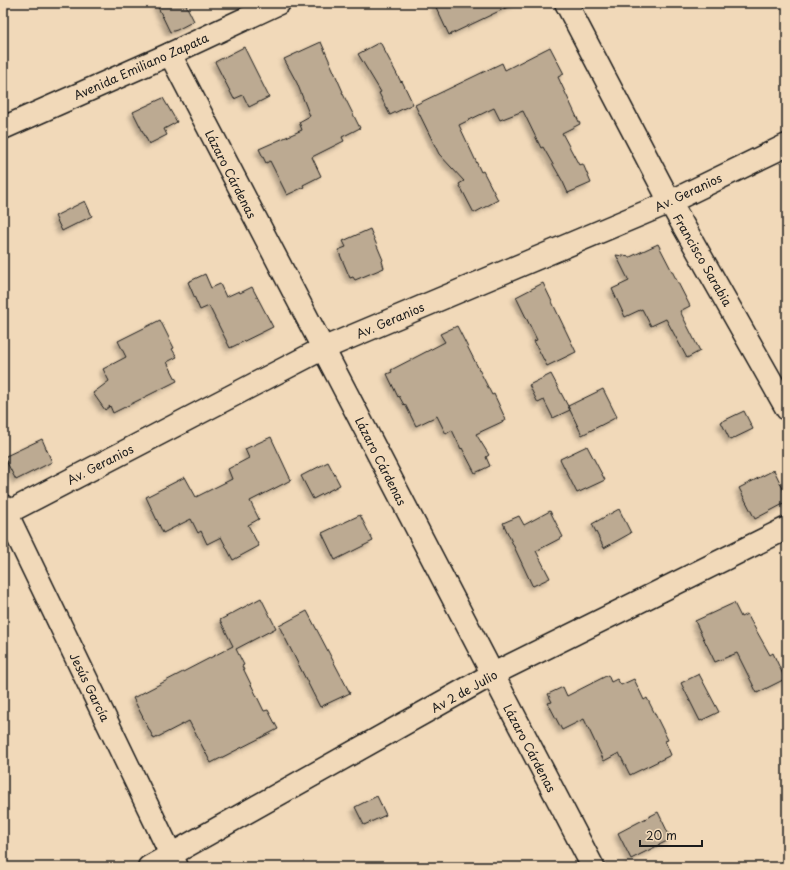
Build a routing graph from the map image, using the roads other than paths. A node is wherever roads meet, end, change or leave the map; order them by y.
1 (279, 3) edge
2 (566, 3) edge
3 (170, 54) junction
4 (3, 128) edge
5 (787, 145) edge
6 (670, 202) junction
7 (322, 349) junction
8 (787, 409) edge
9 (4, 511) edge
10 (787, 528) edge
11 (491, 675) junction
12 (174, 861) edge
13 (149, 867) edge
14 (593, 867) edge

1 - 3 street, Avenida Emiliano Zapata
2 - 6 street, Francisco Sarabia
3 - 4 street, Avenida Emiliano Zapata
3 - 7 street, Lázaro Cárdenas
5 - 6 street, Av. Geranios
6 - 7 street, Av. Geranios
6 - 8 street, Francisco Sarabia
7 - 9 street, Av. Geranios
7 - 11 street, Lázaro Cárdenas
9 - 12 street, Jesús García
10 - 11 street, Av 2 de Julio
11 - 12 street, Av 2 de Julio
11 - 14 street, Lázaro Cárdenas
12 - 13 street, Av 2 de Julio

